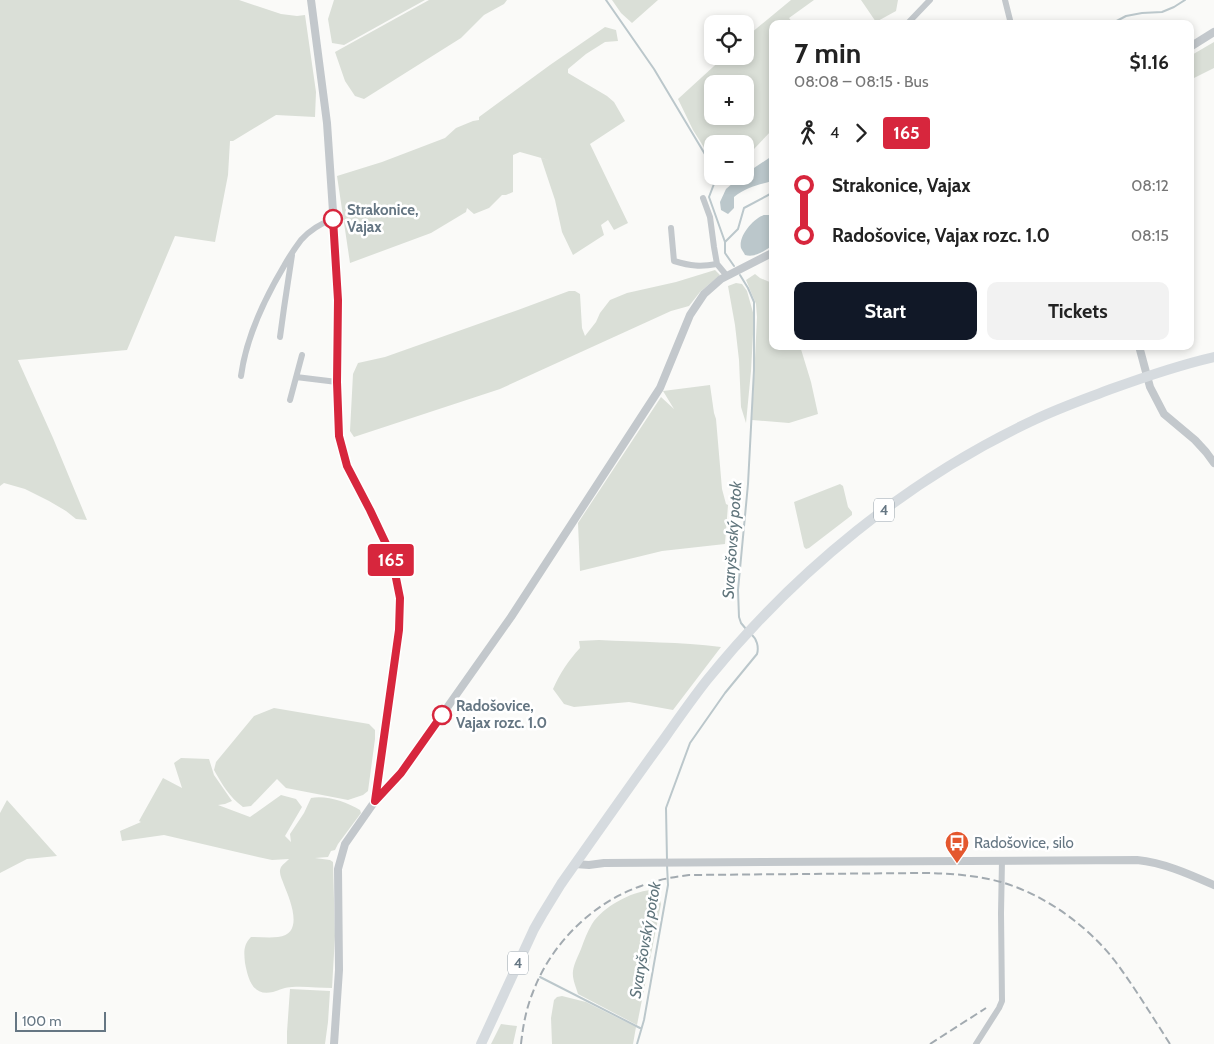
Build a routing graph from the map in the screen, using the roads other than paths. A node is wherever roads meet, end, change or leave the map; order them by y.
1 (311, 0) edge
2 (930, 0) edge
3 (1005, 0) edge
4 (911, 20) edge
5 (1010, 20) edge
6 (1214, 32) edge
7 (1194, 44) edge
8 (702, 198) dead end
9 (333, 219) junction
10 (671, 228) dead end
11 (293, 252) junction
12 (769, 255) edge
13 (718, 264) junction
14 (727, 276) junction
15 (280, 337) dead end
16 (1140, 350) edge
17 (302, 355) dead end
18 (1214, 357) edge
19 (241, 376) dead end
20 (1148, 376) junction
21 (296, 377) junction
22 (337, 382) junction
23 (290, 400) dead end
24 (1214, 463) edge
25 (375, 801) junction
26 (1002, 860) junction
27 (575, 864) junction
28 (1214, 885) edge
29 (334, 1044) edge
30 (481, 1044) edge
31 (976, 1044) edge

1 - 9 street
2 - 4 street
3 - 5 street
6 - 7 street
8 - 13 street
9 - 11 street
9 - 22 street
10 - 13 street
11 - 15 street
11 - 19 street
12 - 14 street
13 - 14 street
14 - 25 street
16 - 20 street
17 - 21 street
18 - 20 main road, 4
20 - 24 street
20 - 27 main road, 4
21 - 22 street
21 - 23 street
22 - 25 street
25 - 29 street
26 - 27 street
26 - 28 street
26 - 31 street
27 - 30 main road, 4

